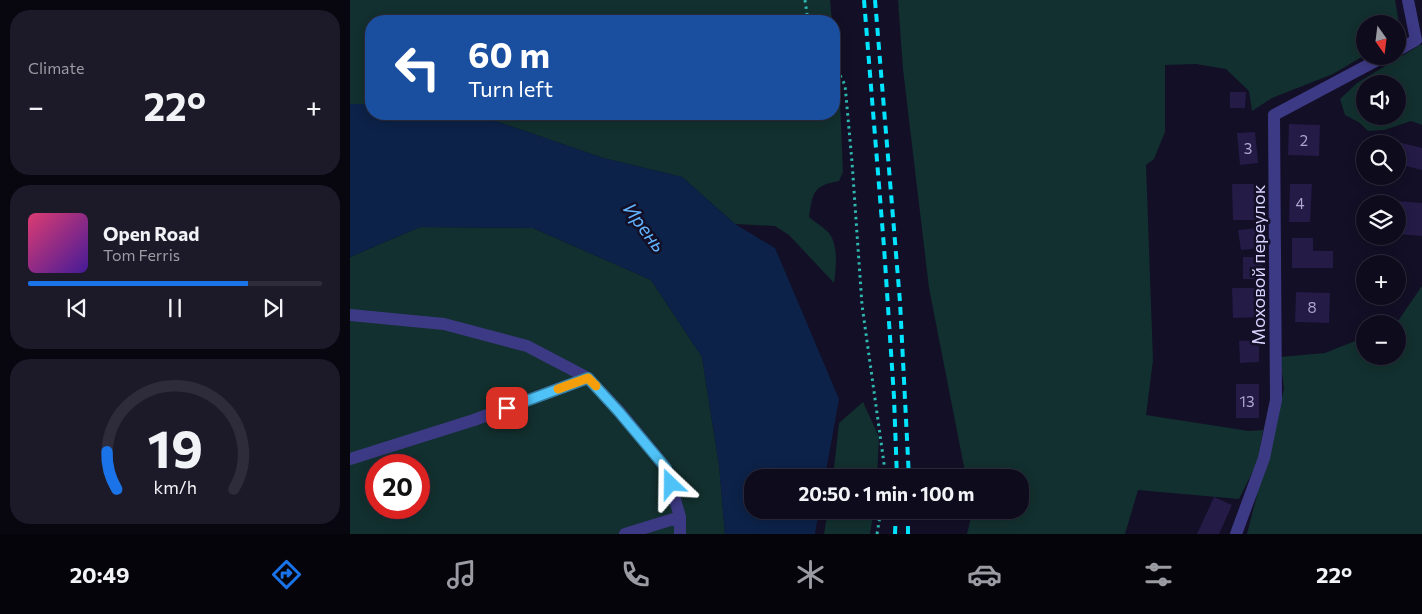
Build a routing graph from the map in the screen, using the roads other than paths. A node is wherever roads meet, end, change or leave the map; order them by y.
1 (1408, 0) edge
2 (1406, 46) edge
3 (1368, 65) edge
4 (350, 315) edge
5 (588, 378) junction
6 (350, 459) edge
7 (680, 517) junction
8 (625, 534) edge
9 (680, 534) edge
10 (1236, 534) edge

1 - 2 street
3 - 10 street, Моховой переулок
4 - 5 street
5 - 6 street
5 - 7 street
7 - 8 street
7 - 9 street

